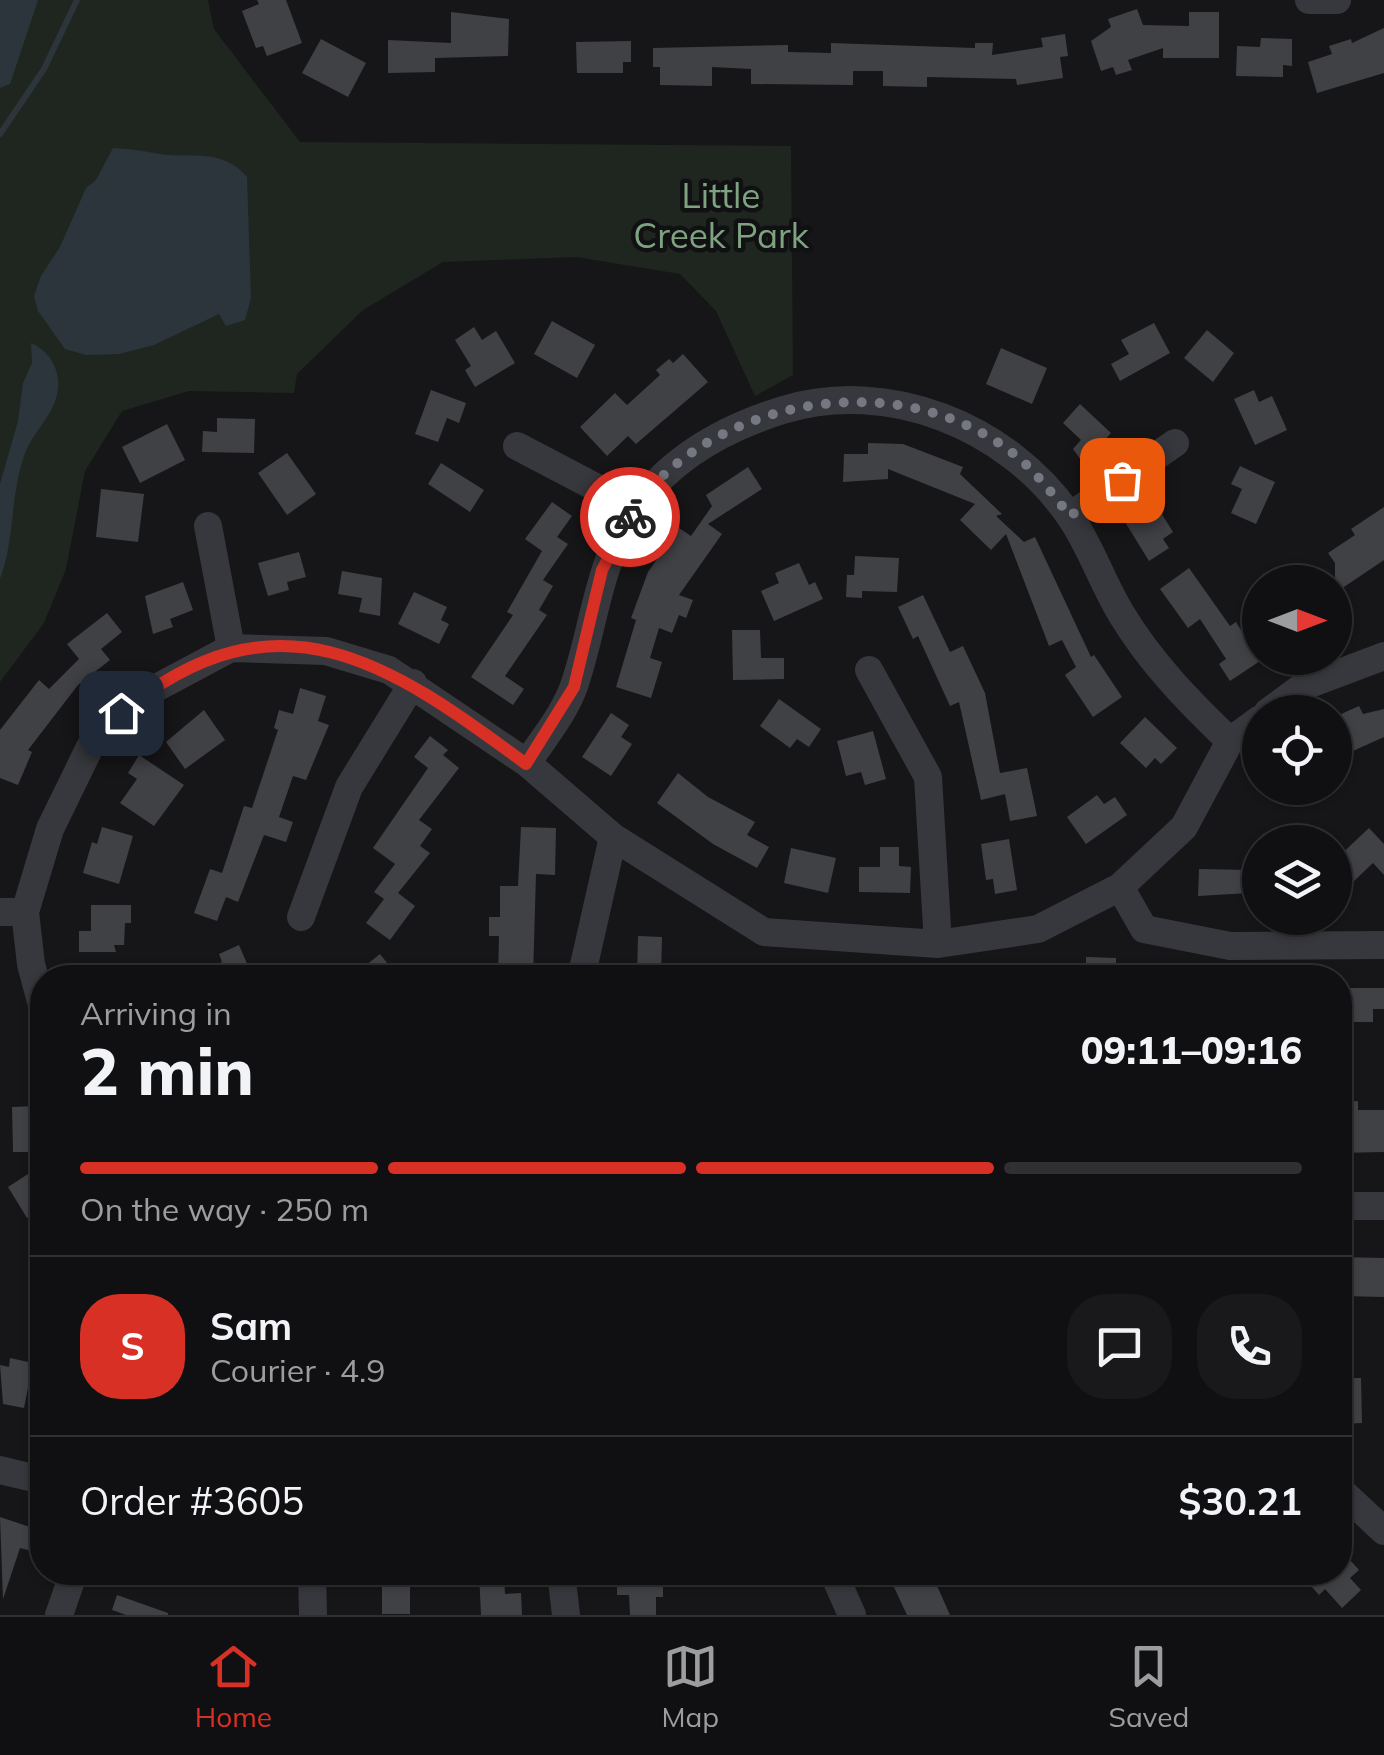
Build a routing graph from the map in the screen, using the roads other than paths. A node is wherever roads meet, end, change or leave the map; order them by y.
1 (1309, 0) edge
2 (1337, 0) edge
3 (1175, 443) dead end
4 (518, 446) dead end
5 (635, 508) junction
6 (1070, 516) junction
7 (208, 526) dead end
8 (231, 648) junction
9 (1384, 656) edge
10 (868, 670) dead end
11 (412, 682) junction
12 (1291, 695) edge
13 (1242, 732) edge
14 (1230, 741) junction
15 (526, 764) junction
16 (613, 838) junction
17 (1120, 888) junction
18 (13, 912) edge
19 (301, 917) dead end
20 (938, 944) junction
21 (1384, 945) edge
22 (31, 965) edge
23 (585, 965) edge
24 (1352, 1206) edge
25 (1384, 1206) edge
26 (0, 1470) edge
27 (30, 1477) edge
28 (1352, 1499) edge
29 (1381, 1520) edge
30 (69, 1585) edge
31 (312, 1585) edge
32 (563, 1585) edge
33 (839, 1585) edge
34 (59, 1615) edge
35 (313, 1615) edge
36 (566, 1615) edge
37 (852, 1615) edge

1 - 2 street
3 - 6 street
4 - 5 street
5 - 6 street
5 - 15 street
6 - 14 street
7 - 8 street
8 - 11 street
8 - 18 street
9 - 12 street
10 - 20 street
11 - 15 street
11 - 19 street
13 - 14 street
14 - 17 street
15 - 16 street
16 - 20 street
16 - 23 street
17 - 20 street
17 - 21 street
18 - 22 street
24 - 25 street
26 - 27 street
28 - 29 street
30 - 34 street
31 - 35 street
32 - 36 street
33 - 37 street

